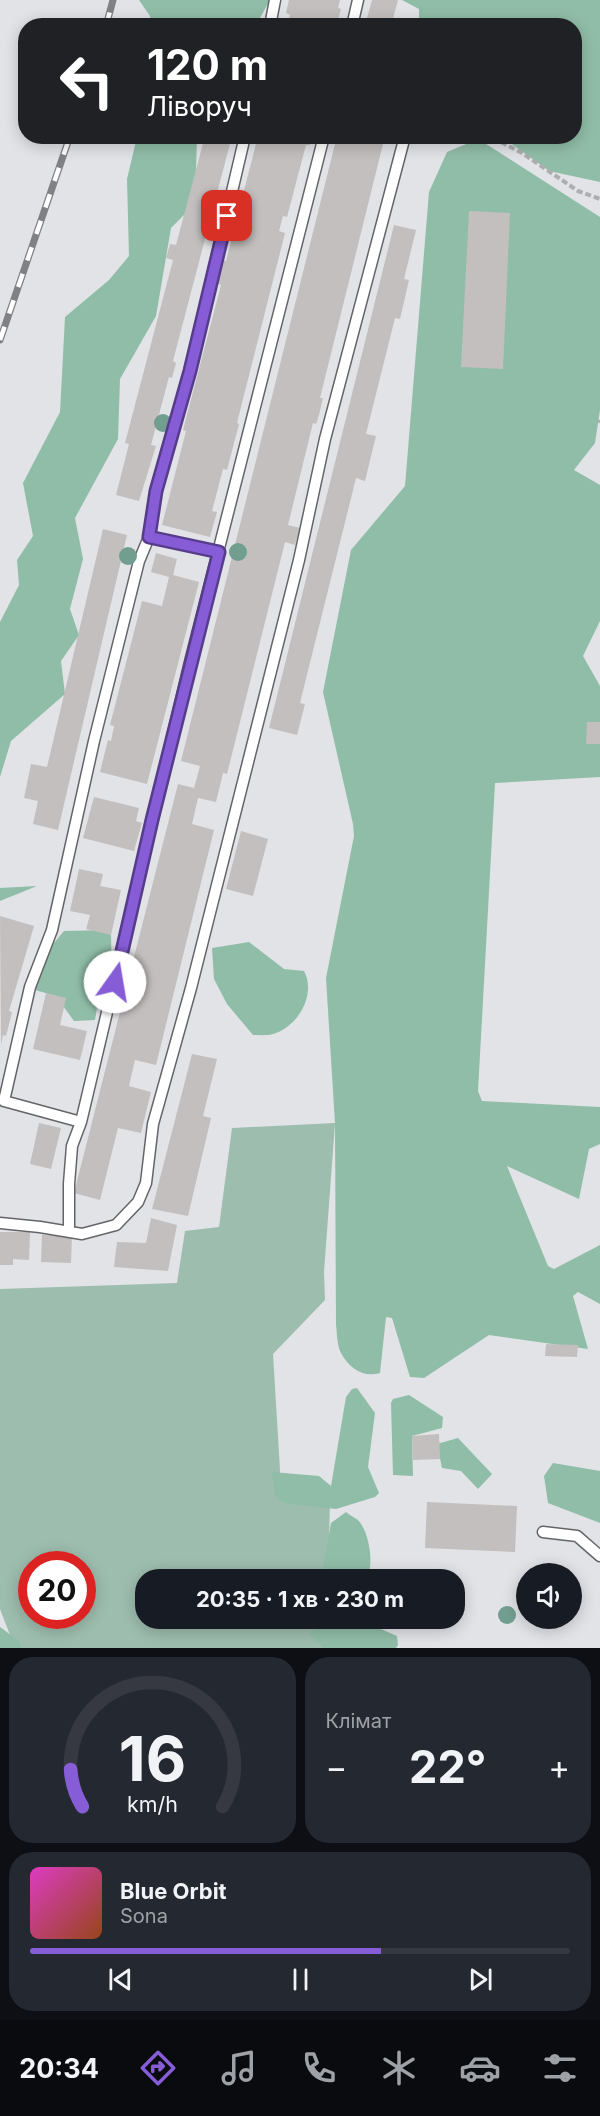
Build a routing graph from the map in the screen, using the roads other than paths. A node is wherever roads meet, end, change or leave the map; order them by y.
1 (275, 0) edge
2 (358, 0) edge
3 (272, 18) edge
4 (354, 18) edge
5 (243, 144) edge
6 (322, 144) edge
7 (403, 144) edge
8 (149, 537) junction
9 (219, 552) junction
10 (2, 1106) edge
11 (81, 1122) junction
12 (0, 1223) edge
13 (69, 1232) junction
14 (543, 1532) dead end
15 (600, 1556) edge

1 - 3 lane
2 - 4 lane
5 - 8 lane
6 - 9 lane
7 - 13 lane
8 - 9 lane
8 - 10 lane
9 - 11 lane
10 - 11 lane
11 - 13 lane
12 - 13 lane
14 - 15 lane

